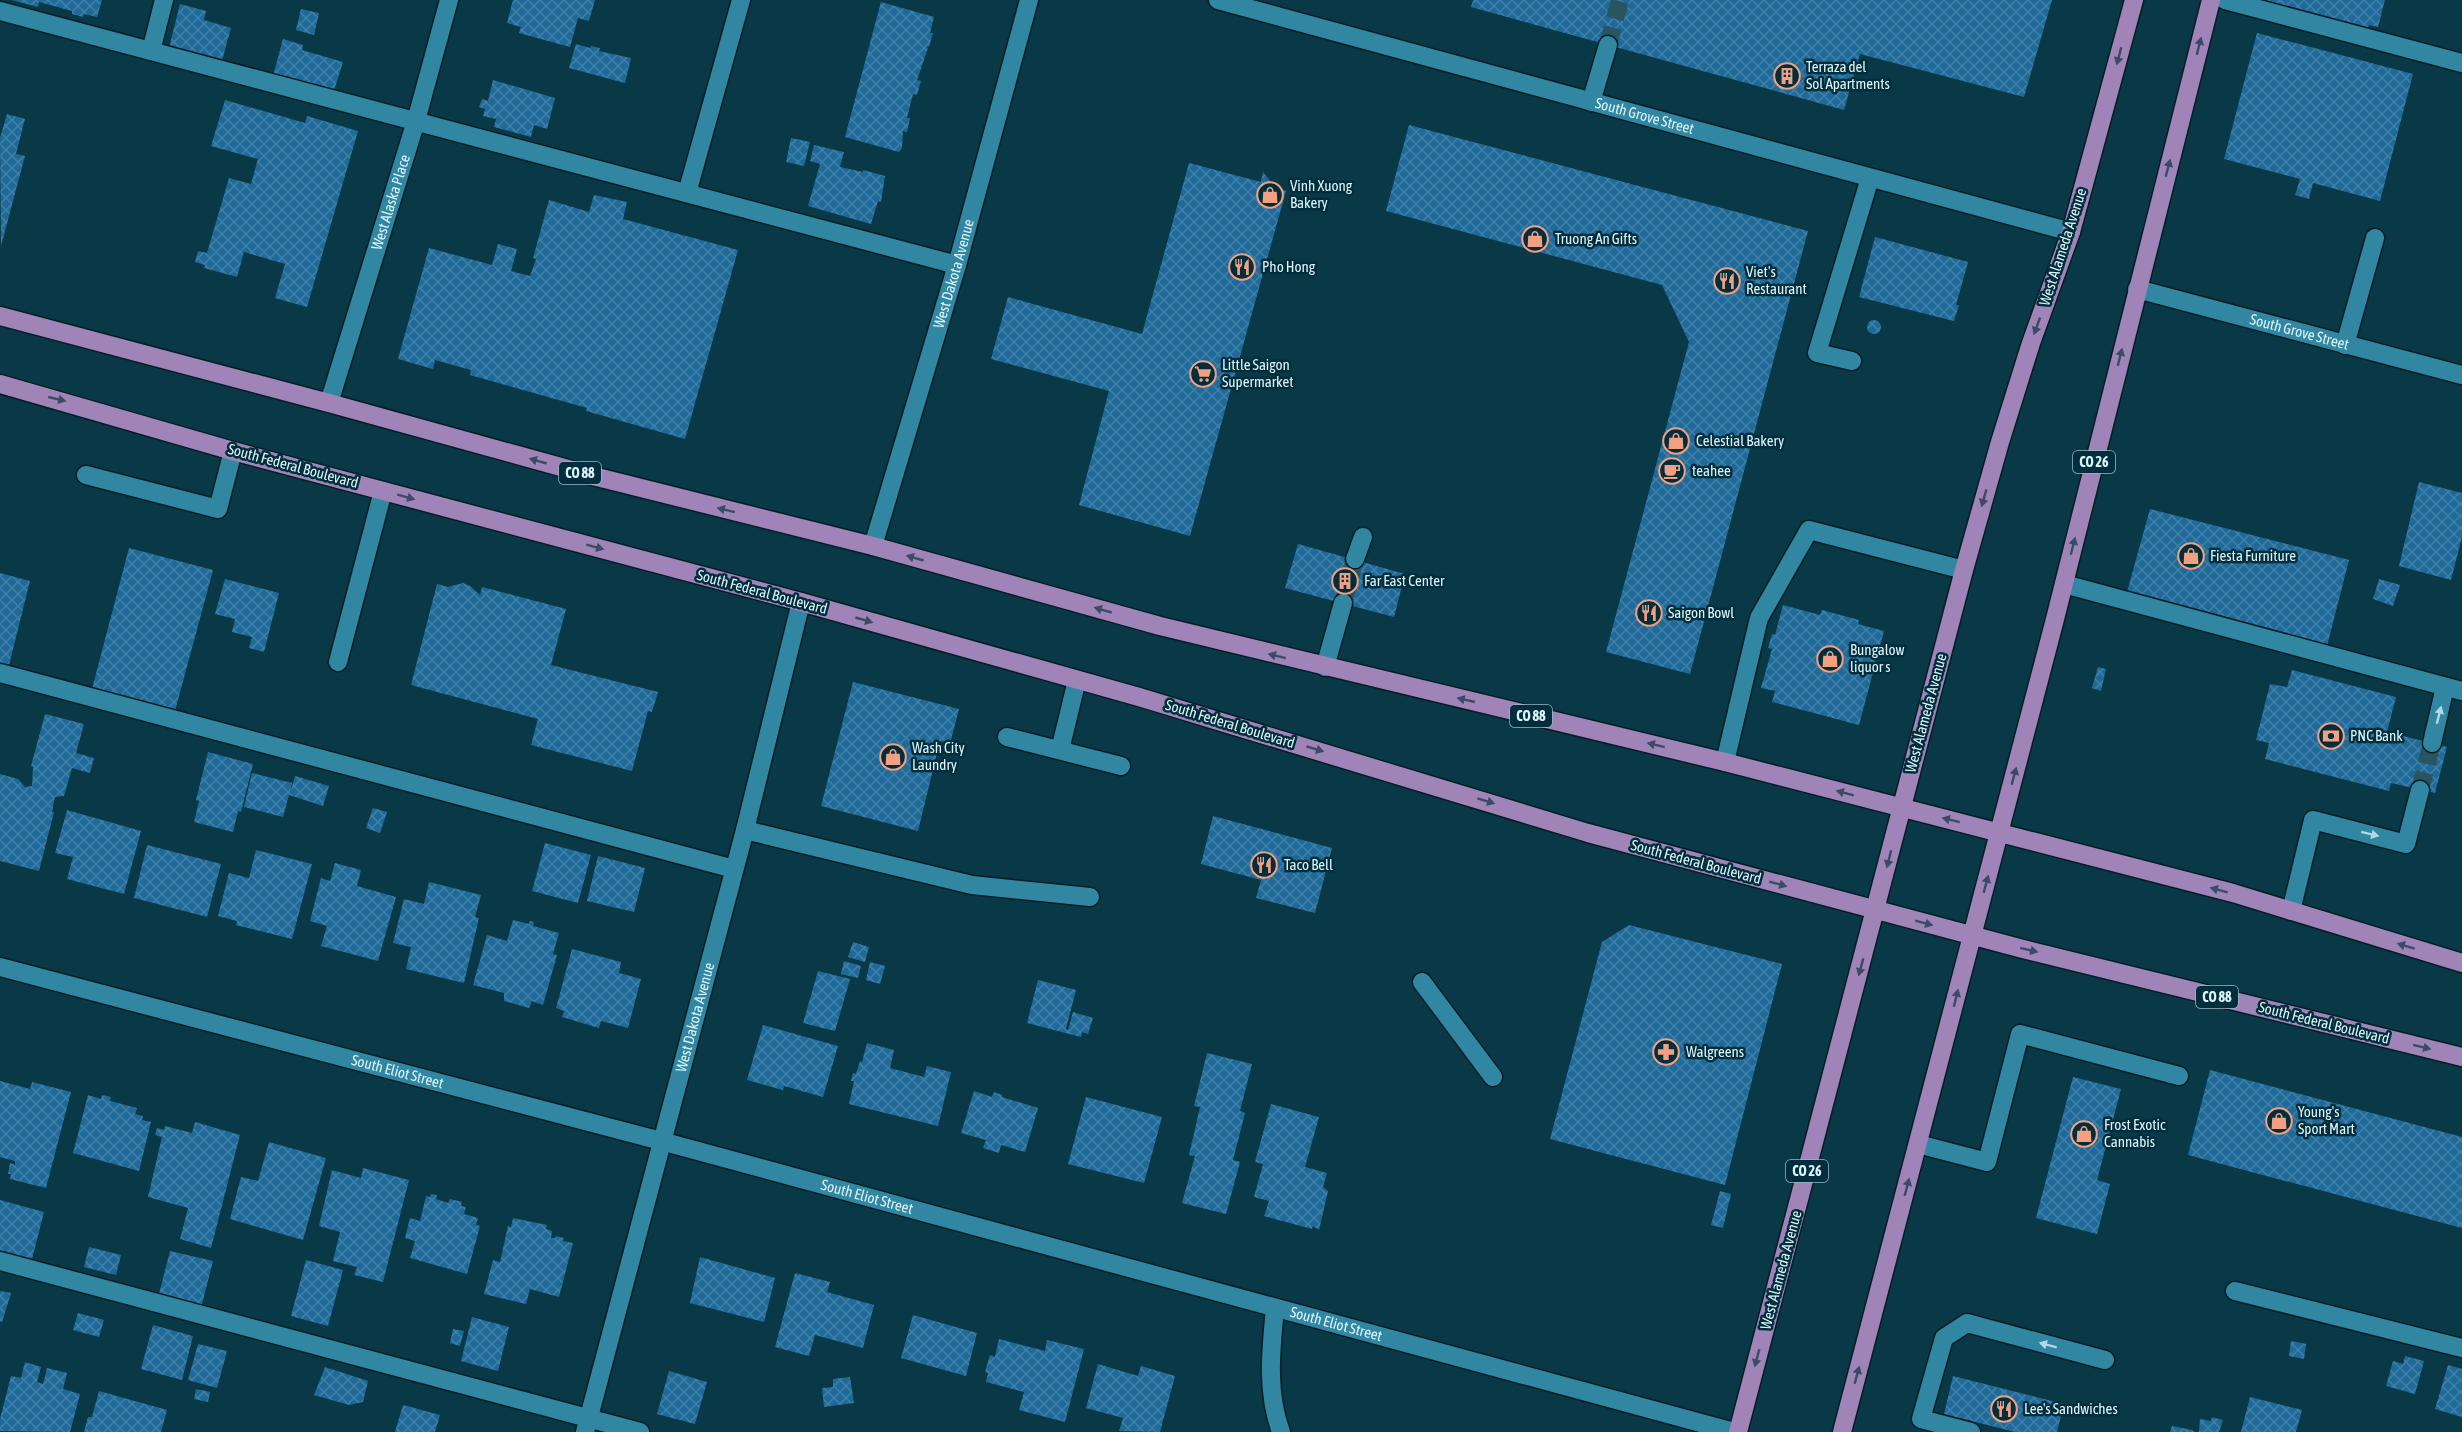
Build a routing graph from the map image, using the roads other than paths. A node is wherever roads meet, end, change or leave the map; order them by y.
1 (165, 0) edge
2 (449, 0) edge
3 (741, 0) edge
4 (1029, 0) edge
5 (1218, 0) edge
6 (2134, 0) edge
7 (2211, 0) edge
8 (2225, 0) edge
9 (0, 11) edge
10 (1608, 45) tunnel mouth
11 (151, 51) junction
12 (2462, 63) edge
13 (1591, 102) junction
14 (416, 121) junction
15 (1870, 178) junction
16 (687, 193) junction
17 (2071, 232) junction
18 (2375, 238) dead end
19 (957, 265) junction
20 (2137, 289) junction
21 (0, 316) edge
22 (2345, 345) junction
23 (1852, 361) dead end
24 (2462, 375) edge
25 (0, 384) edge
26 (329, 403) junction
27 (233, 451) junction
28 (86, 475) dead end
29 (383, 491) junction
30 (1363, 537) dead end
31 (873, 546) junction
32 (1355, 560) tunnel mouth
33 (1964, 570) junction
34 (2064, 584) junction
35 (801, 602) junction
36 (1343, 603) tunnel mouth
37 (338, 662) dead end
38 (1325, 667) junction
39 (0, 673) edge
40 (1077, 680) junction
41 (2454, 689) edge
42 (1006, 737) dead end
43 (2432, 742) tunnel mouth
44 (1060, 750) junction
45 (1725, 762) junction
46 (1121, 766) dead end
47 (2420, 790) tunnel mouth
48 (1902, 807) junction
49 (744, 830) junction
50 (1999, 832) junction
51 (734, 869) junction
52 (1090, 897) dead end
53 (1876, 910) junction
54 (2291, 910) junction
55 (1972, 936) junction
56 (2462, 963) edge
57 (0, 967) edge
58 (1422, 982) dead end
59 (2462, 1057) edge
60 (2179, 1076) dead end
61 (1494, 1077) dead end
62 (661, 1142) junction
63 (1918, 1144) junction
64 (0, 1261) edge
65 (2235, 1291) dead end
66 (1275, 1308) junction
67 (2462, 1348) edge
68 (2105, 1360) dead end
69 (586, 1425) edge
70 (640, 1432) edge
71 (1281, 1432) edge
72 (1736, 1432) edge
73 (1842, 1432) edge
74 (1971, 1432) edge

1 - 11 street
2 - 14 street, West Alaska Place
3 - 16 street
4 - 19 street, West Dakota Avenue
5 - 13 street, South Grove Street
6 -> 17 main road, West Alameda Avenue / CO 26
20 -> 7 main road, CO 26
8 - 12 street
9 - 11 street
10 - 13 street
11 - 14 street
13 - 15 street, South Grove Street
14 - 16 street
14 - 26 street, West Alaska Place
15 - 17 street, South Grove Street
15 - 23 street
16 - 19 street
17 -> 33 main road, West Alameda Avenue / CO 26
18 - 22 street
19 - 31 street, West Dakota Avenue
20 - 22 street, South Grove Street
34 -> 20 main road, CO 26
21 - 26 main road, CO 88
22 - 24 street, South Grove Street
25 -> 27 main road, South Federal Boulevard / CO 88
31 -> 26 main road, CO 88
27 - 28 street
27 - 29 main road, South Federal Boulevard / CO 88
29 -> 35 main road, South Federal Boulevard / CO 88
29 - 37 street
30 - 32 street
38 -> 31 main road, CO 88
33 - 45 street
33 - 48 main road, West Alameda Avenue / CO 26
34 - 41 street
50 -> 34 main road, CO 26
35 -> 40 main road, South Federal Boulevard / CO 88
35 - 49 street, West Dakota Avenue
36 - 38 street
45 -> 38 main road, CO 88
39 - 51 street
40 - 44 street
40 -> 53 main road, South Federal Boulevard / CO 88
43 -> 41 street
42 - 44 street
44 - 46 street
48 -> 45 main road, CO 88
54 -> 47 street
50 -> 48 main road, CO 88
48 -> 53 main road, West Alameda Avenue / CO 26
49 - 51 street, West Dakota Avenue
49 - 52 street
54 -> 50 main road, CO 88
55 -> 50 main road, CO 26
51 - 62 street, West Dakota Avenue
53 -> 55 main road, South Federal Boulevard / CO 88
53 -> 72 main road, West Alameda Avenue / CO 26
56 -> 54 main road, CO 88
55 -> 59 main road, South Federal Boulevard / CO 88
63 -> 55 main road, CO 26
57 - 62 street, South Eliot Street
58 - 61 street
60 - 63 street
62 - 66 street, South Eliot Street
62 - 69 street, West Dakota Avenue
73 -> 63 main road, CO 26
64 - 69 street
65 - 67 street
66 - 71 street
66 - 72 street, South Eliot Street
68 -> 74 street
69 - 70 street

